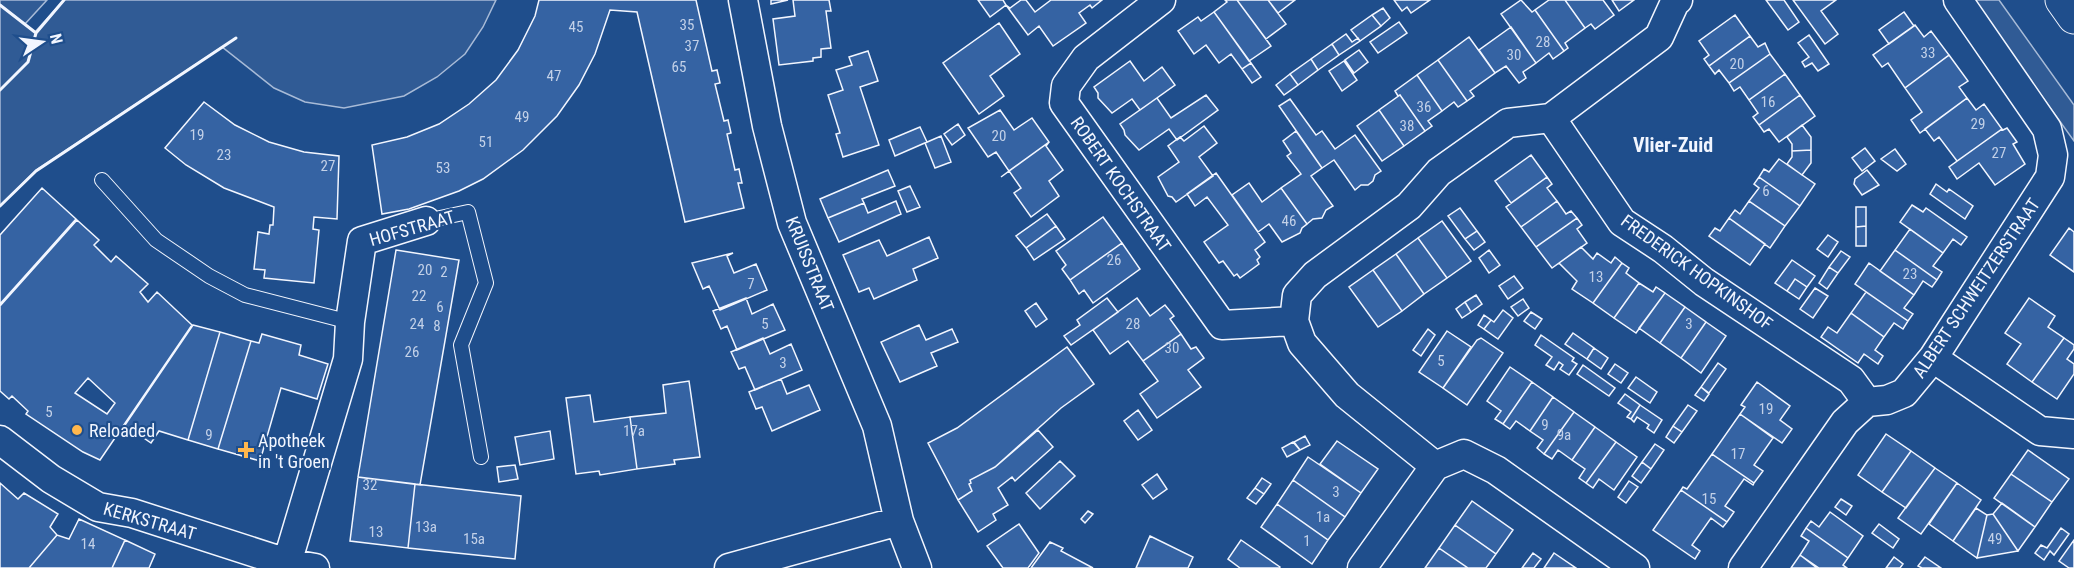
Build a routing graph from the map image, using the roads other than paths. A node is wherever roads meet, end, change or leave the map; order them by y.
1 (743, 0) edge
2 (1161, 0) edge
3 (1678, 0) edge
4 (1958, 0) edge
5 (2062, 0) edge
6 (2074, 17) edge
7 (1551, 118) junction
8 (102, 180) dead end
9 (426, 221) joint
10 (1294, 321) junction
11 (350, 322) junction
12 (1933, 358) junction
13 (1867, 402) junction
14 (2074, 434) edge
15 (0, 440) edge
16 (481, 456) dead end
17 (1435, 466) junction
18 (899, 520) junction
19 (282, 566) edge
20 (315, 568) edge
21 (729, 568) edge
22 (917, 568) edge
23 (1362, 568) edge
24 (1635, 568) edge
25 (1743, 568) edge

1 - 18 street, KRUISSTRAAT
2 - 10 street, ROBERT KOCHSTRAAT
3 - 7 street
4 - 12 street, ALBERT SCHWEITZERSTRAAT
5 - 6 street
7 - 10 street
7 - 13 street, FREDERICK HOPKINSHOF
8 - 11 lane
9 - 11 street, HOFSTRAAT
9 - 16 lane, HOFSTRAAT
10 - 17 street
11 - 19 street, HOFSTRAAT
12 - 13 street, ALBERT SCHWEITZERSTRAAT
12 - 14 street
13 - 25 street
15 - 19 street, KERKSTRAAT
17 - 23 street
17 - 24 street
18 - 21 street
18 - 22 street, KRUISSTRAAT
19 - 20 street, KERKSTRAAT

